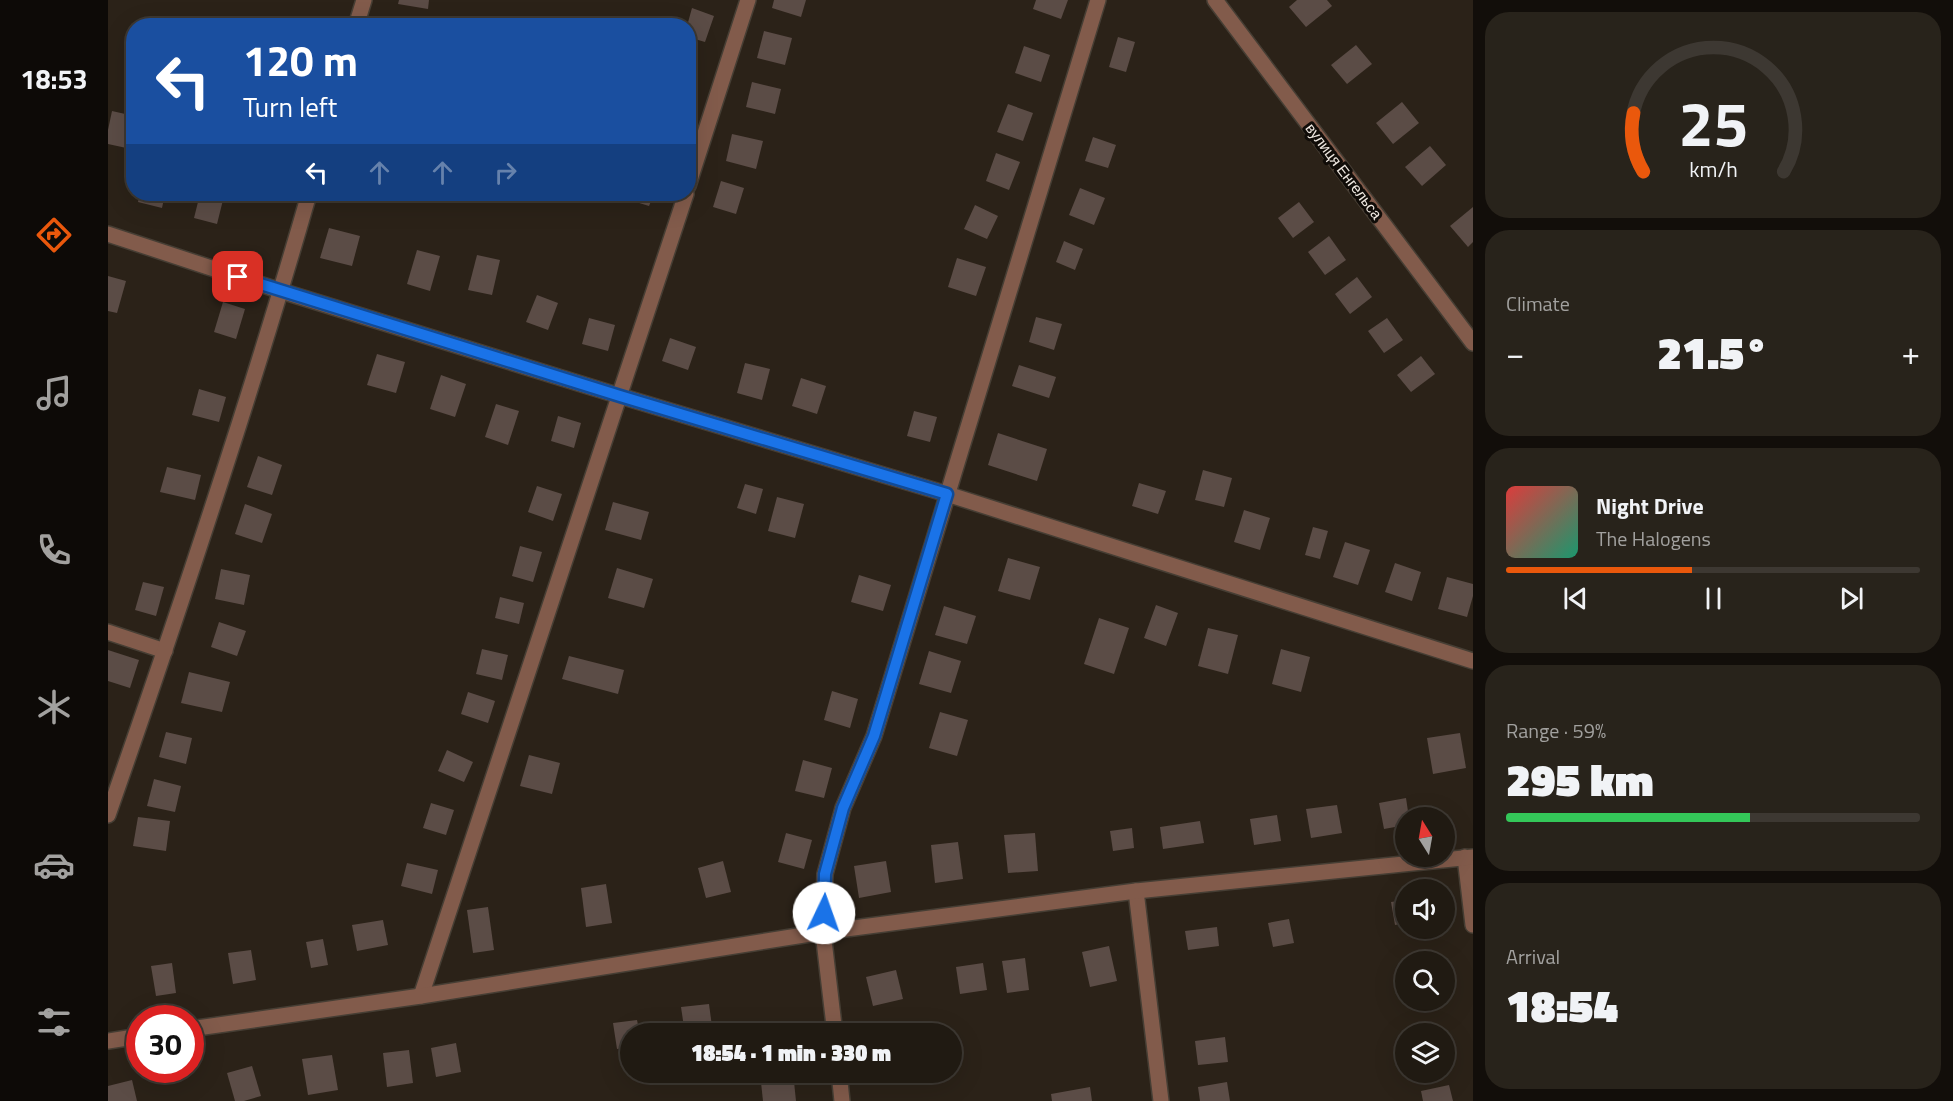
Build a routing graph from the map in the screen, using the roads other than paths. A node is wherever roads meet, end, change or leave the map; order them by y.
1 (364, 0) edge
2 (748, 0) edge
3 (1098, 0) edge
4 (1215, 0) edge
5 (359, 18) edge
6 (696, 161) edge
7 (307, 201) edge
8 (684, 201) edge
9 (108, 234) edge
10 (281, 291) junction
11 (1473, 343) edge
12 (620, 396) junction
13 (947, 494) junction
14 (108, 632) edge
15 (165, 651) junction
16 (1473, 661) edge
17 (108, 815) edge
18 (1469, 857) edge
19 (1136, 891) junction
20 (1473, 926) edge
21 (823, 932) junction
22 (421, 996) junction
23 (834, 1023) edge
24 (204, 1027) edge
25 (126, 1038) edge
26 (108, 1041) edge
27 (840, 1083) edge
28 (842, 1101) edge
29 (1161, 1101) edge

1 - 5 street
2 - 6 street
3 - 13 street
4 - 11 street, вулиця Енгельса
7 - 10 street
8 - 12 street
9 - 10 street
10 - 12 street
10 - 15 street
12 - 13 street
12 - 22 street
13 - 16 street
13 - 21 street
14 - 15 street
15 - 17 street
18 - 19 street
18 - 20 street
19 - 21 street
19 - 29 street
21 - 22 street
21 - 23 street
22 - 24 street
25 - 26 street
27 - 28 street

